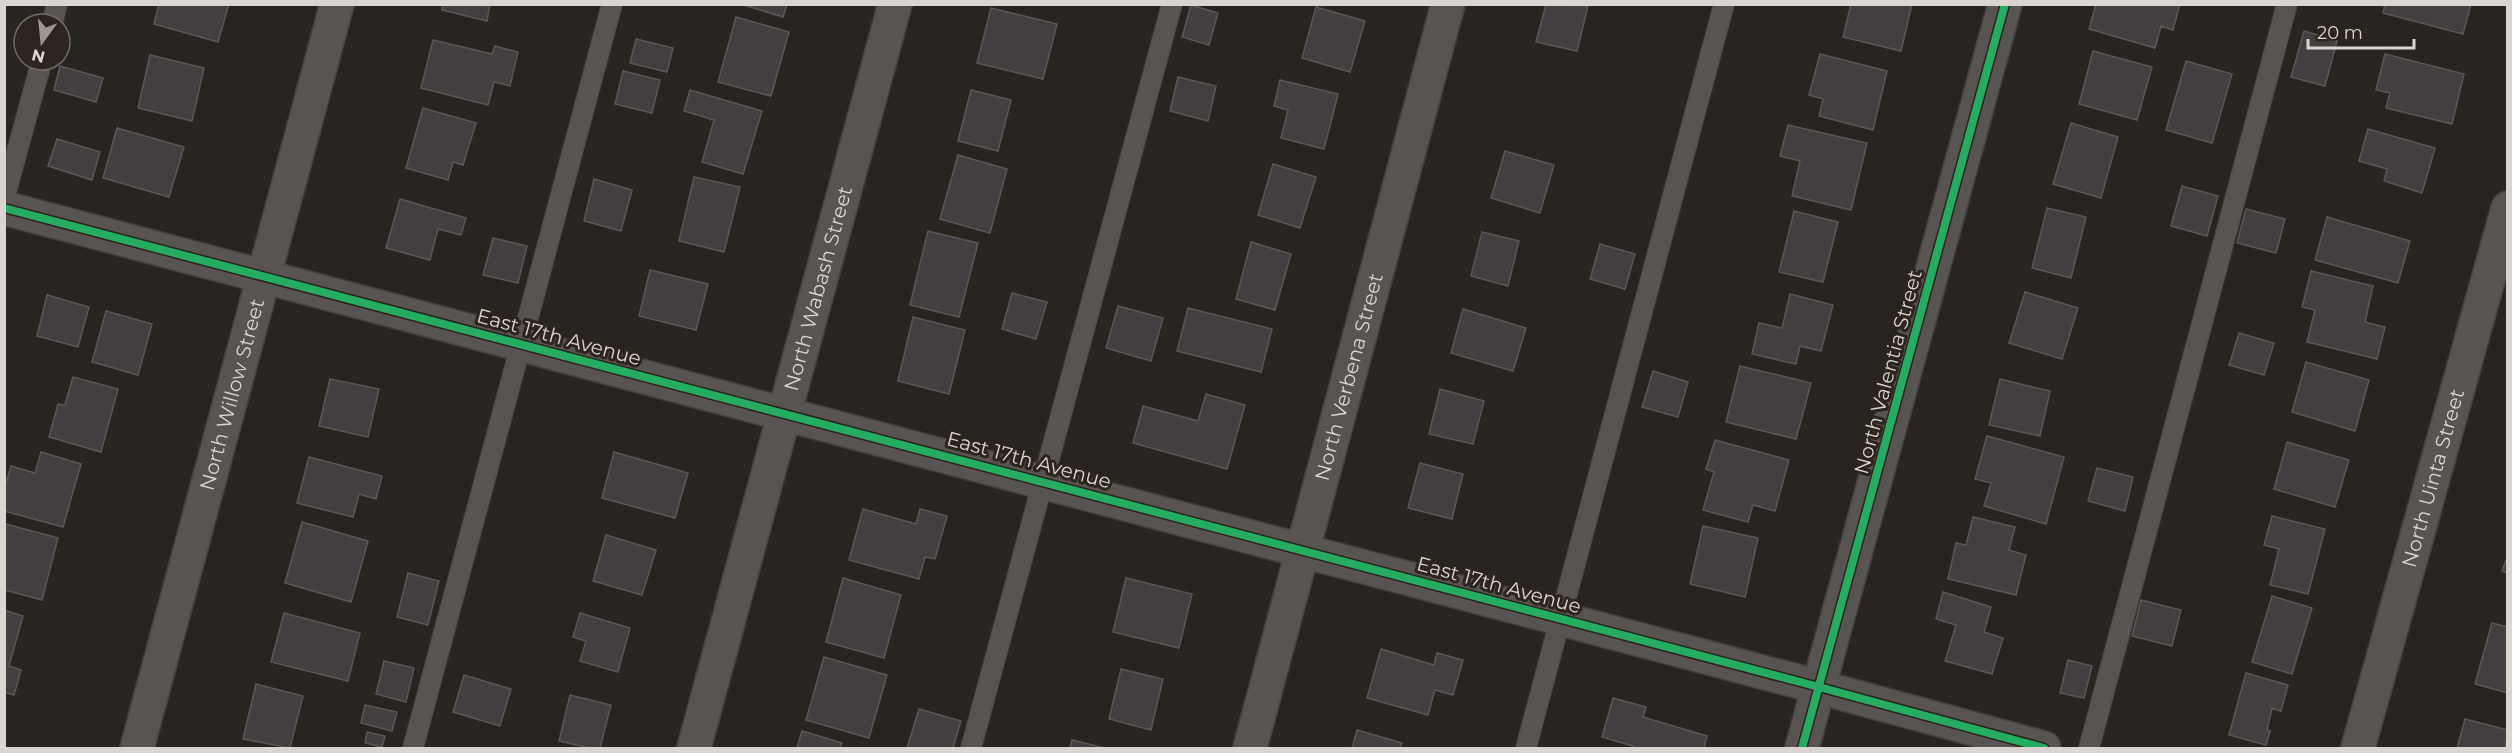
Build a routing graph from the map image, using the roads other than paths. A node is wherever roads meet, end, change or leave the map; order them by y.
1 (337, 4) edge
2 (612, 4) edge
3 (895, 4) edge
4 (1172, 4) edge
5 (1448, 4) edge
6 (1724, 4) edge
7 (2005, 4) edge
8 (2288, 4) edge
9 (39, 72) edge
10 (4, 199) edge
11 (4, 208) edge
12 (2508, 208) edge
13 (265, 277) junction
14 (521, 344) junction
15 (786, 413) junction
16 (1044, 482) junction
17 (1303, 550) junction
18 (1560, 619) junction
19 (1819, 687) junction
20 (137, 748) edge
21 (414, 748) edge
22 (694, 748) edge
23 (971, 748) edge
24 (1250, 748) edge
25 (1526, 748) edge
26 (1802, 748) edge
27 (2044, 748) edge
28 (2089, 748) edge
29 (2358, 748) edge

1 - 13 street, North Willow Street
2 - 14 lane
3 - 15 street, North Wabash Street
4 - 16 lane
5 - 17 street, North Verbena Street
6 - 18 lane
7 - 19 street, North Valentia Street
8 - 28 lane
9 - 10 lane
11 - 13 street, East 17th Avenue
12 - 29 street, North Uinta Street
13 - 14 street, East 17th Avenue
13 - 20 street, North Willow Street
14 - 15 street, East 17th Avenue
14 - 21 lane
15 - 16 street, East 17th Avenue
15 - 22 street, North Wabash Street
16 - 17 street, East 17th Avenue
16 - 23 lane
17 - 18 street, East 17th Avenue
17 - 24 street, North Verbena Street
18 - 19 street, East 17th Avenue
18 - 25 lane
19 - 26 street, North Valentia Street
19 - 27 street, East 17th Avenue

